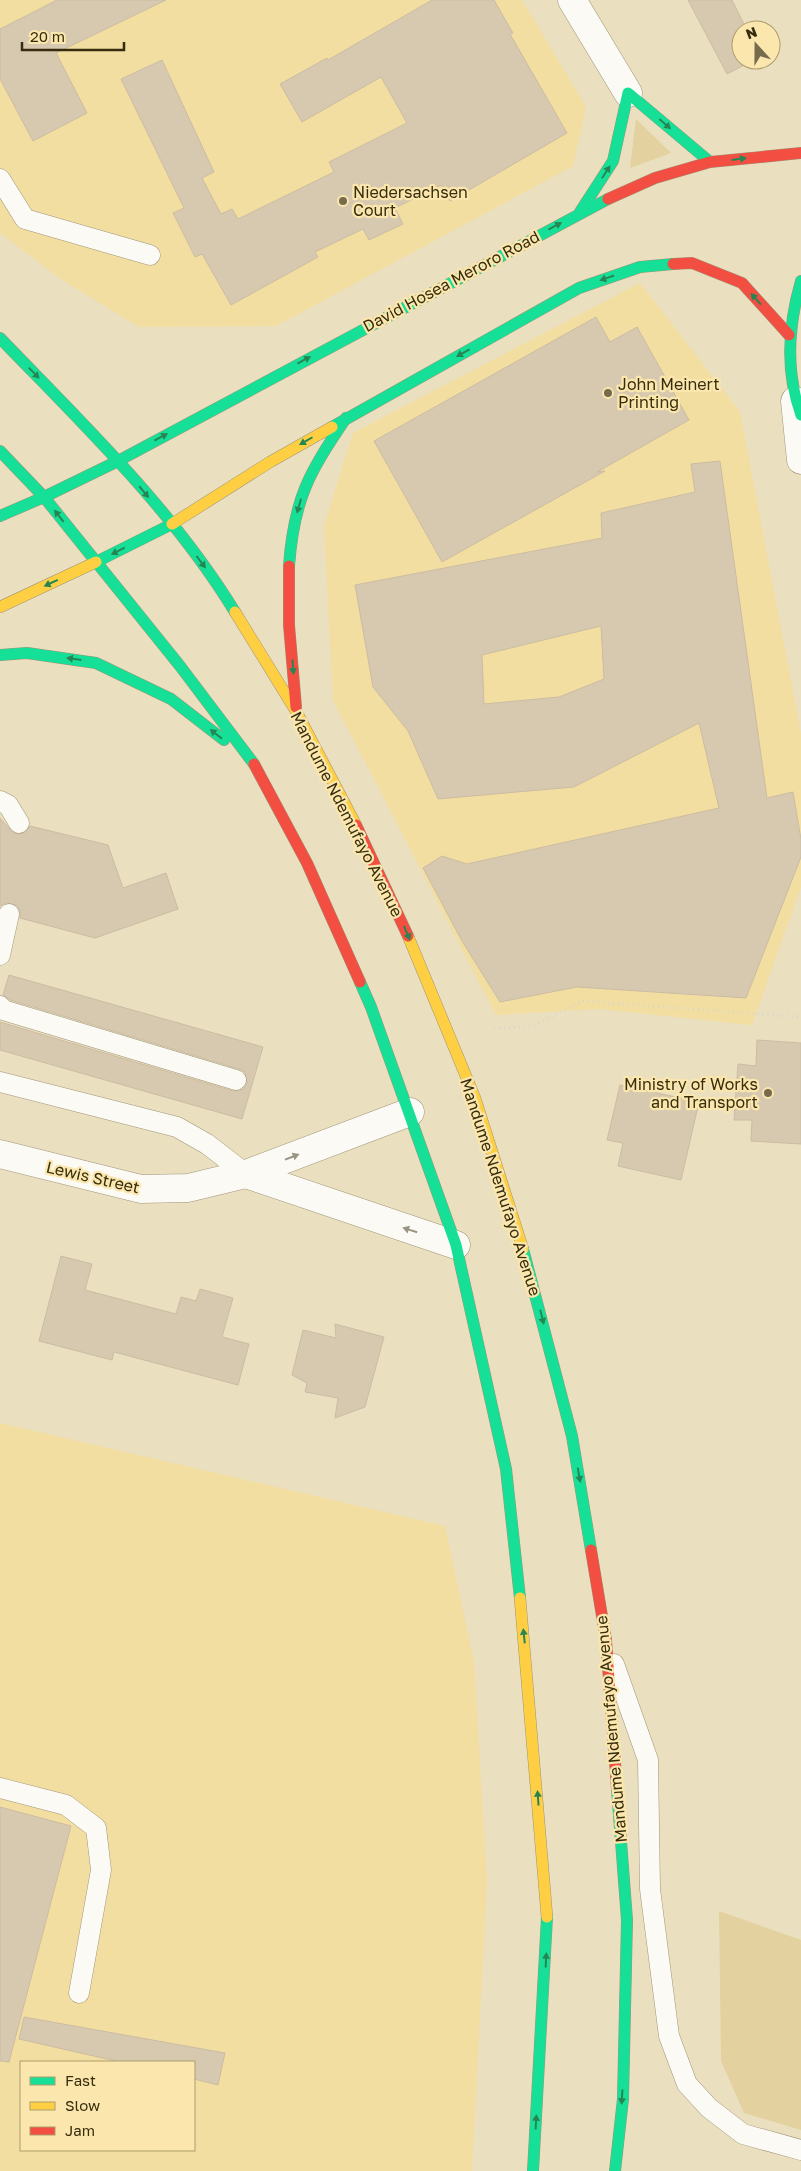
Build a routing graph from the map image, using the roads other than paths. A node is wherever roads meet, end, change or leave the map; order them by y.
1 (572, 0) edge
2 (628, 93) junction
3 (801, 153) edge
4 (710, 162) junction
5 (0, 179) edge
6 (579, 213) junction
7 (150, 255) dead end
8 (801, 281) edge
9 (789, 335) junction
10 (0, 338) edge
11 (798, 408) edge
12 (346, 418) junction
13 (0, 451) edge
14 (801, 460) edge
15 (118, 461) junction
16 (44, 497) junction
17 (0, 516) edge
18 (172, 524) junction
19 (96, 562) junction
20 (0, 607) edge
21 (0, 655) edge
22 (296, 711) junction
23 (254, 764) junction
24 (0, 801) edge
25 (19, 823) dead end
26 (9, 914) dead end
27 (0, 955) edge
28 (0, 1006) edge
29 (236, 1080) dead end
30 (0, 1082) edge
31 (410, 1112) junction
32 (0, 1154) edge
33 (246, 1174) junction
34 (456, 1245) junction
35 (606, 1640) junction
36 (0, 1788) edge
37 (79, 1993) dead end
38 (801, 2150) edge
39 (533, 2171) edge
40 (615, 2171) edge

1 - 2 street
2 -> 4 main road
6 -> 2 main road
4 -> 3 main road, David Hosea Meroro Road
4 - 6 main road, David Hosea Meroro Road
5 - 7 lane
15 -> 6 main road, David Hosea Meroro Road
8 - 9 main road
9 - 11 main road
9 -> 12 main road
10 -> 15 main road, Mandume Ndemufayo Avenue
11 - 14 street
12 -> 18 main road
12 -> 22 main road
13 - 16 main road
15 - 16 main road, David Hosea Meroro Road
15 -> 18 main road, Mandume Ndemufayo Avenue
16 - 17 main road
19 -> 16 main road
18 -> 19 main road
18 -> 22 main road, Mandume Ndemufayo Avenue
19 -> 20 main road
19 - 23 main road
23 -> 21 main road
22 -> 35 main road, Mandume Ndemufayo Avenue
23 - 31 main road
24 - 25 lane
26 - 27 lane
28 - 29 lane
30 - 33 lane
33 -> 31 street, Lewis Street
31 - 34 main road
32 - 33 street, Lewis Street
34 -> 33 street
39 -> 34 main road
35 - 38 lane
35 -> 40 main road, Mandume Ndemufayo Avenue
36 - 37 lane

